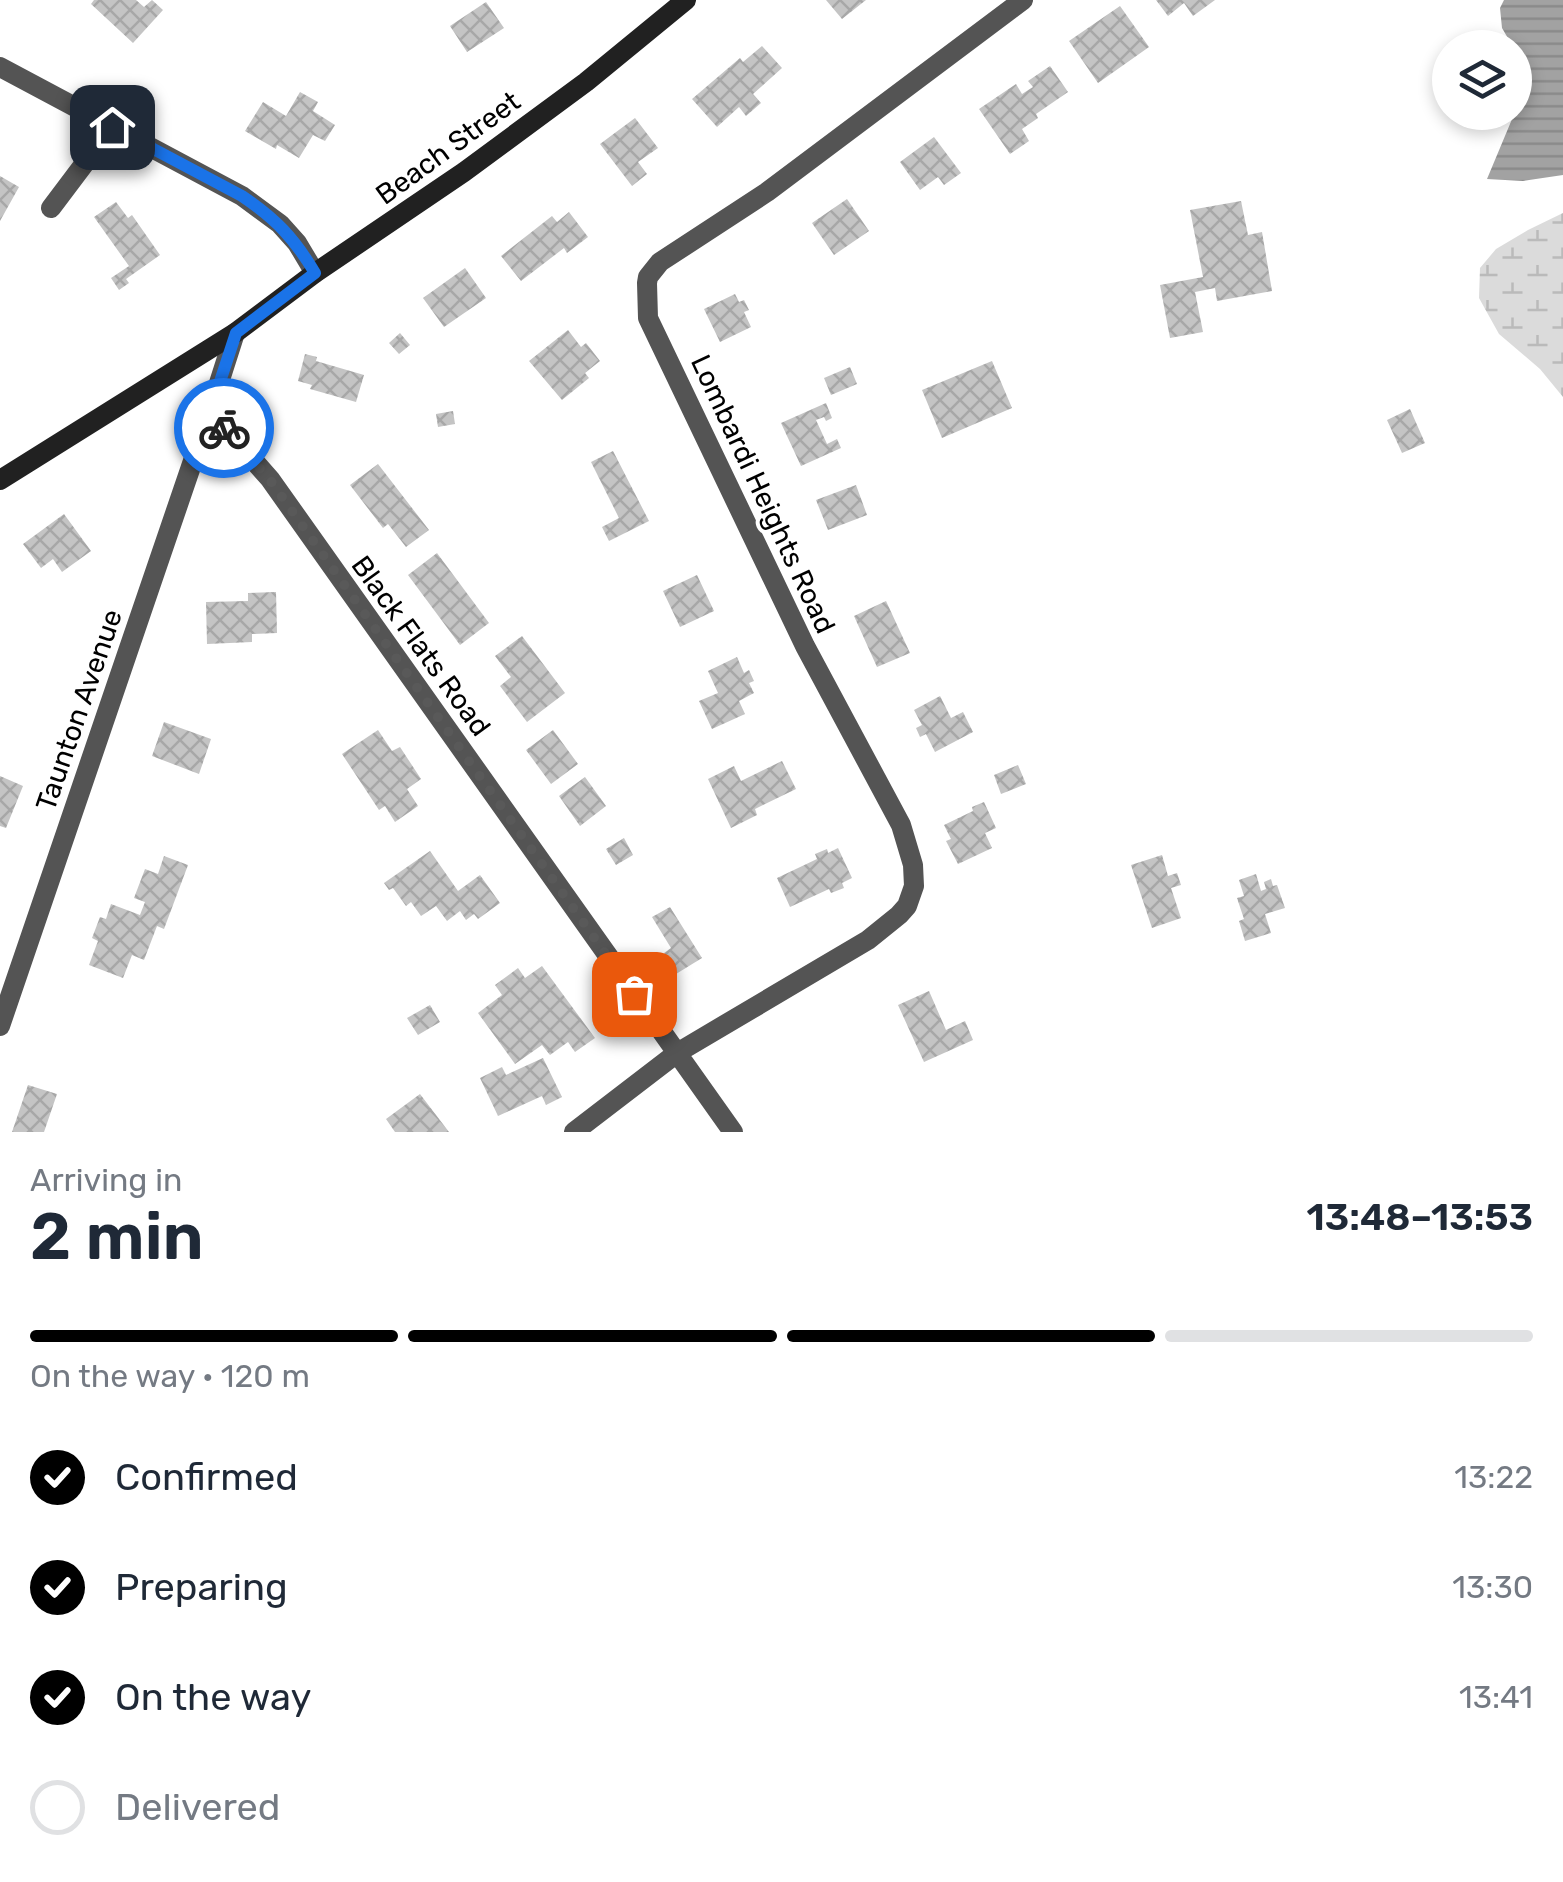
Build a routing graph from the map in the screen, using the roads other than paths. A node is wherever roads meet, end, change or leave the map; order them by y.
1 (686, 0) edge
2 (1023, 0) edge
3 (0, 67) edge
4 (112, 127) junction
5 (52, 208) dead end
6 (315, 273) junction
7 (236, 333) junction
8 (210, 412) junction
9 (0, 480) edge
10 (0, 1026) edge
11 (677, 1053) junction
12 (574, 1132) edge
13 (733, 1132) edge

1 - 6 street, Beach Street
2 - 11 street, Lombardi Heights Road
3 - 4 street
4 - 5 street
4 - 6 street
6 - 7 street, Beach Street
7 - 8 street
7 - 9 street, Beach Street
8 - 10 street, Taunton Avenue
8 - 11 street, Black Flats Road
11 - 12 street
11 - 13 street, Black Flats Road

